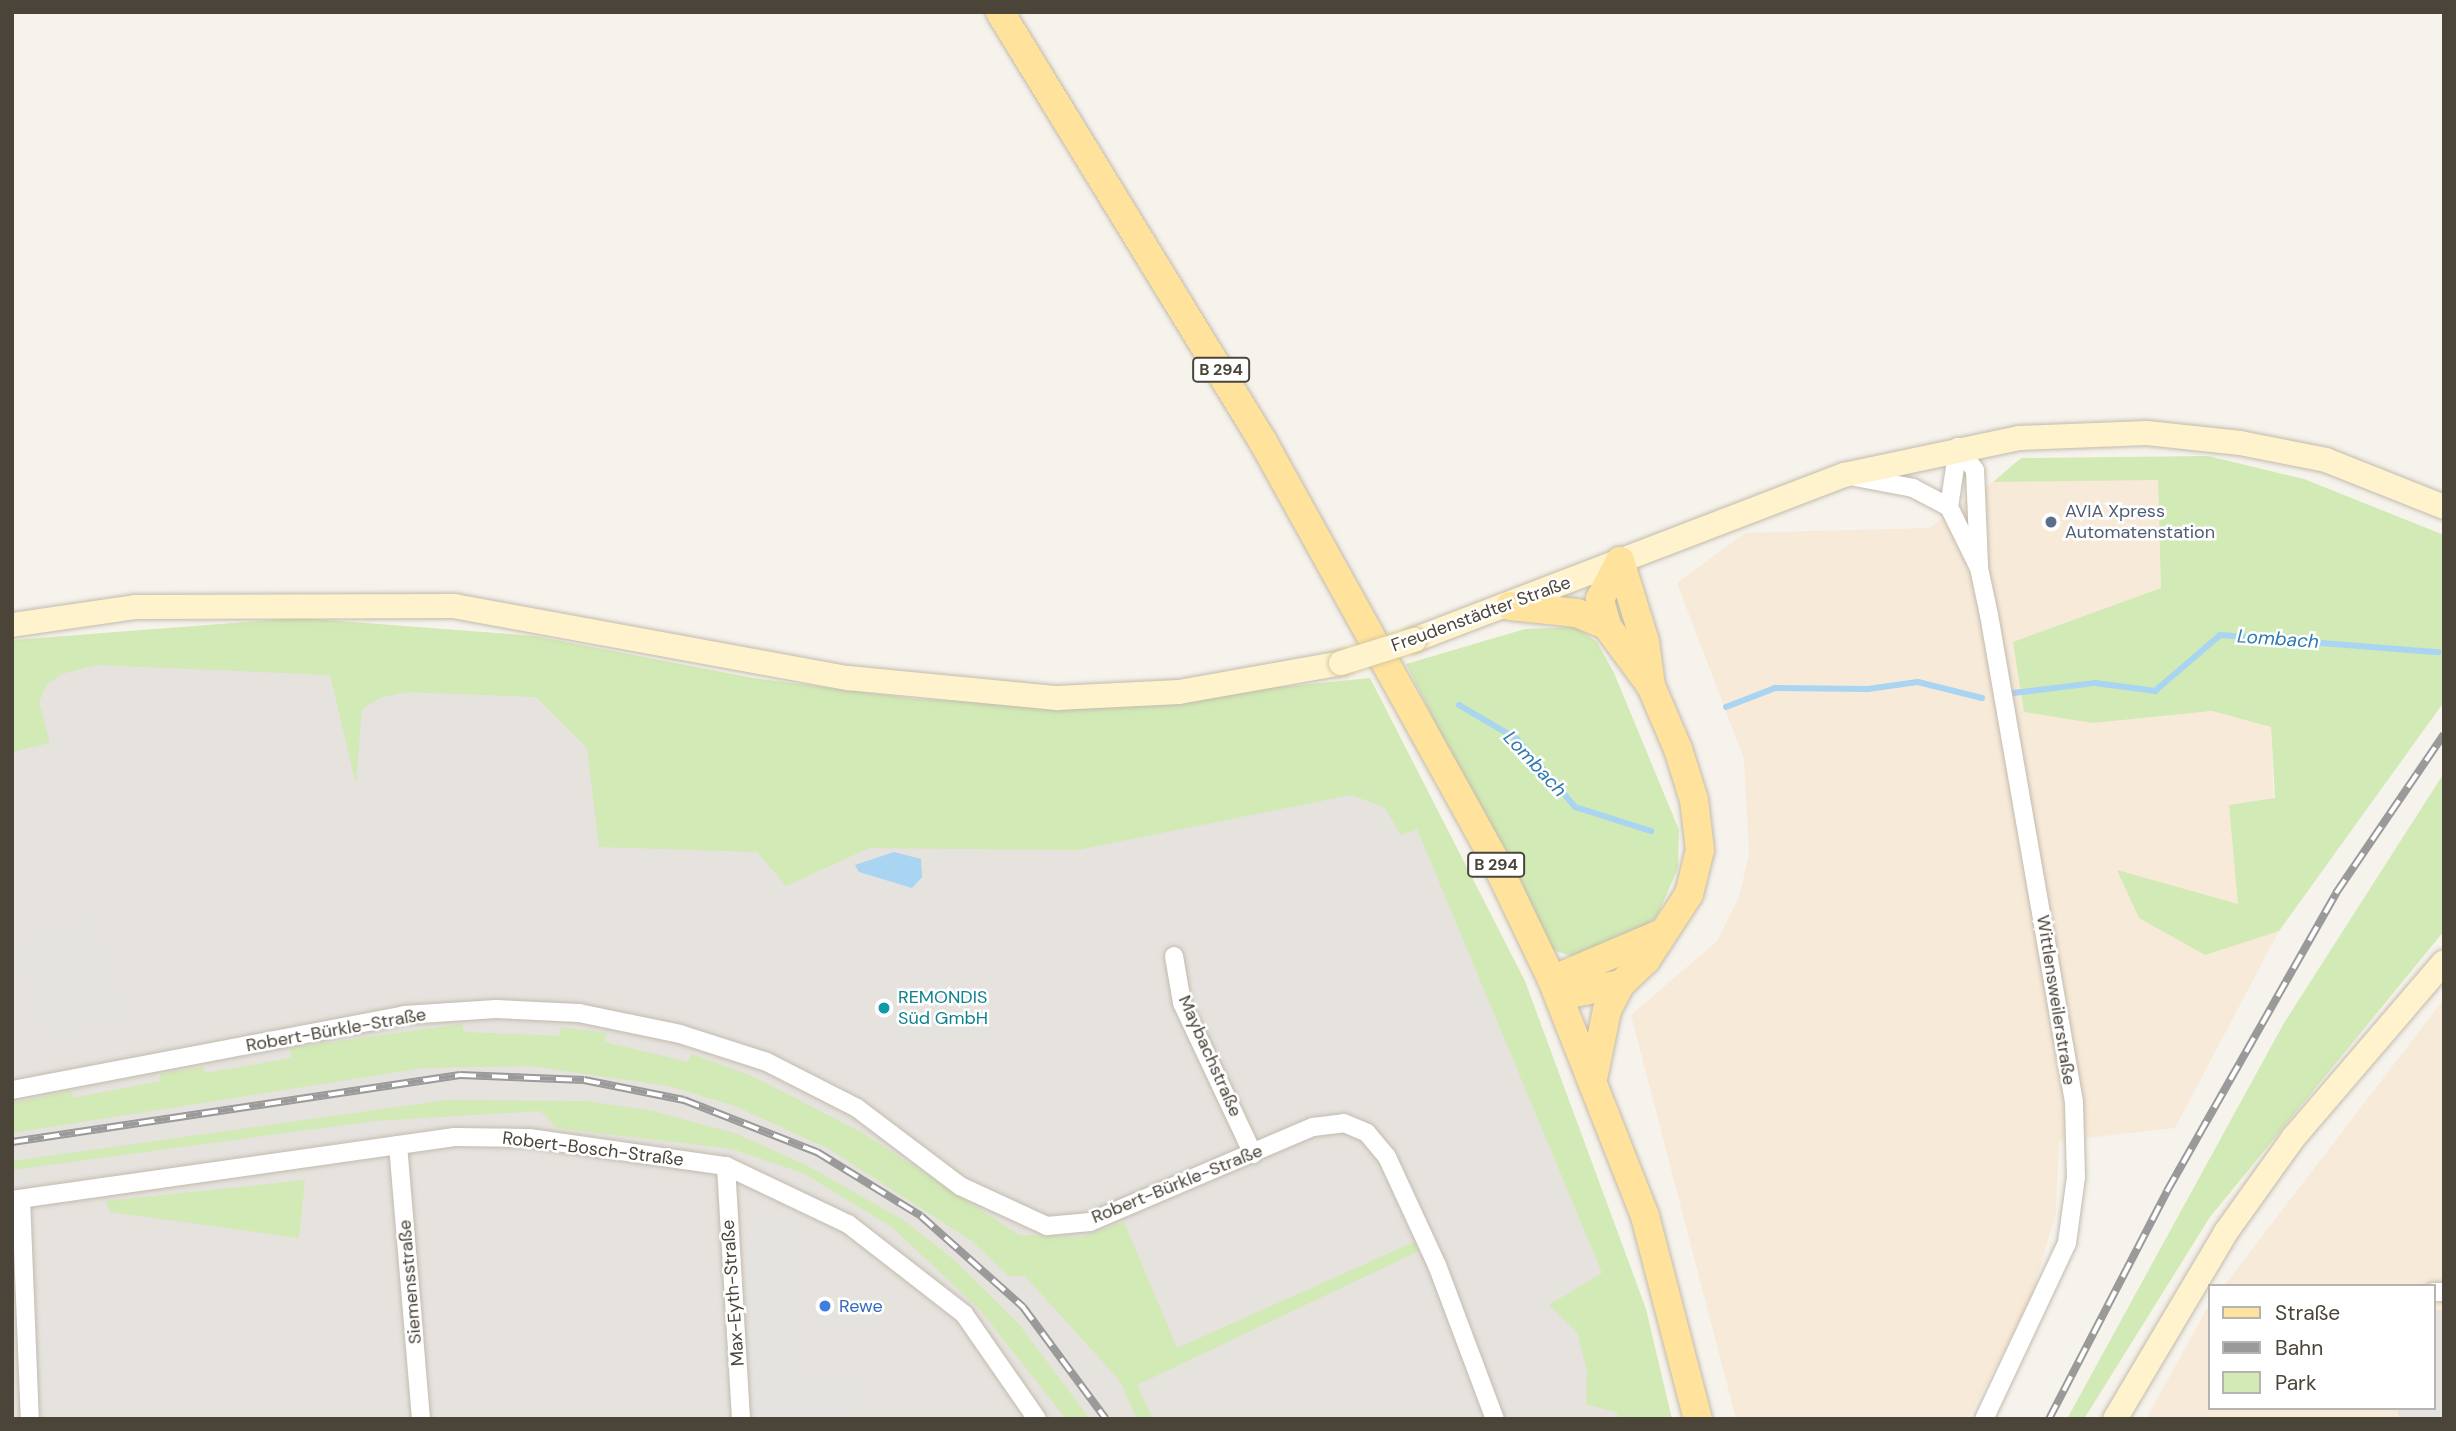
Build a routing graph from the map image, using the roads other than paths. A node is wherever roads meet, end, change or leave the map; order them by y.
1 (1000, 12) edge
2 (1958, 447) junction
3 (1844, 475) junction
4 (2444, 506) edge
5 (1949, 507) junction
6 (1620, 561) junction
7 (1979, 568) junction
8 (1510, 606) junction
9 (12, 625) edge
10 (1607, 626) junction
11 (1651, 686) junction
12 (1668, 930) junction
13 (1174, 956) dead end
14 (2444, 962) edge
15 (1621, 984) junction
16 (1555, 988) junction
17 (1593, 1079) junction
18 (12, 1090) edge
19 (398, 1145) junction
20 (1253, 1154) junction
21 (726, 1166) junction
22 (16, 1199) edge
23 (30, 1419) edge
24 (421, 1419) edge
25 (741, 1419) edge
26 (1037, 1419) edge
27 (1495, 1419) edge
28 (1698, 1419) edge
29 (1984, 1419) edge
30 (2115, 1419) edge

1 - 16 main road, B 294
2 - 3 street, Freudenstädter Straße
2 - 4 street, Freudenstädter Straße
2 - 5 street
2 - 7 street, Wittlensweilerstraße
3 - 5 street
3 - 6 street, Freudenstädter Straße
5 - 7 street, Wittlensweilerstraße
6 - 8 street, Freudenstädter Straße
6 - 10 main road
6 - 11 main road
7 - 29 street, Wittlensweilerstraße
8 - 9 street, Freudenstädter Straße, bridge
8 - 10 main road
10 - 11 main road
11 - 12 main road
12 - 15 main road
12 - 16 main road
13 - 20 street, Maybachstraße
14 - 30 street
15 - 16 main road
15 - 17 main road
16 - 17 main road, B 294
17 - 28 main road, B 294
18 - 20 street, Robert-Bürkle-Straße
19 - 21 street, Robert-Bosch-Straße
19 - 22 street, Robert-Bosch-Straße
19 - 24 street, Siemensstraße
20 - 27 street, Robert-Bürkle-Straße
21 - 25 street, Max-Eyth-Straße
21 - 26 street, Robert-Bosch-Straße
22 - 23 street

